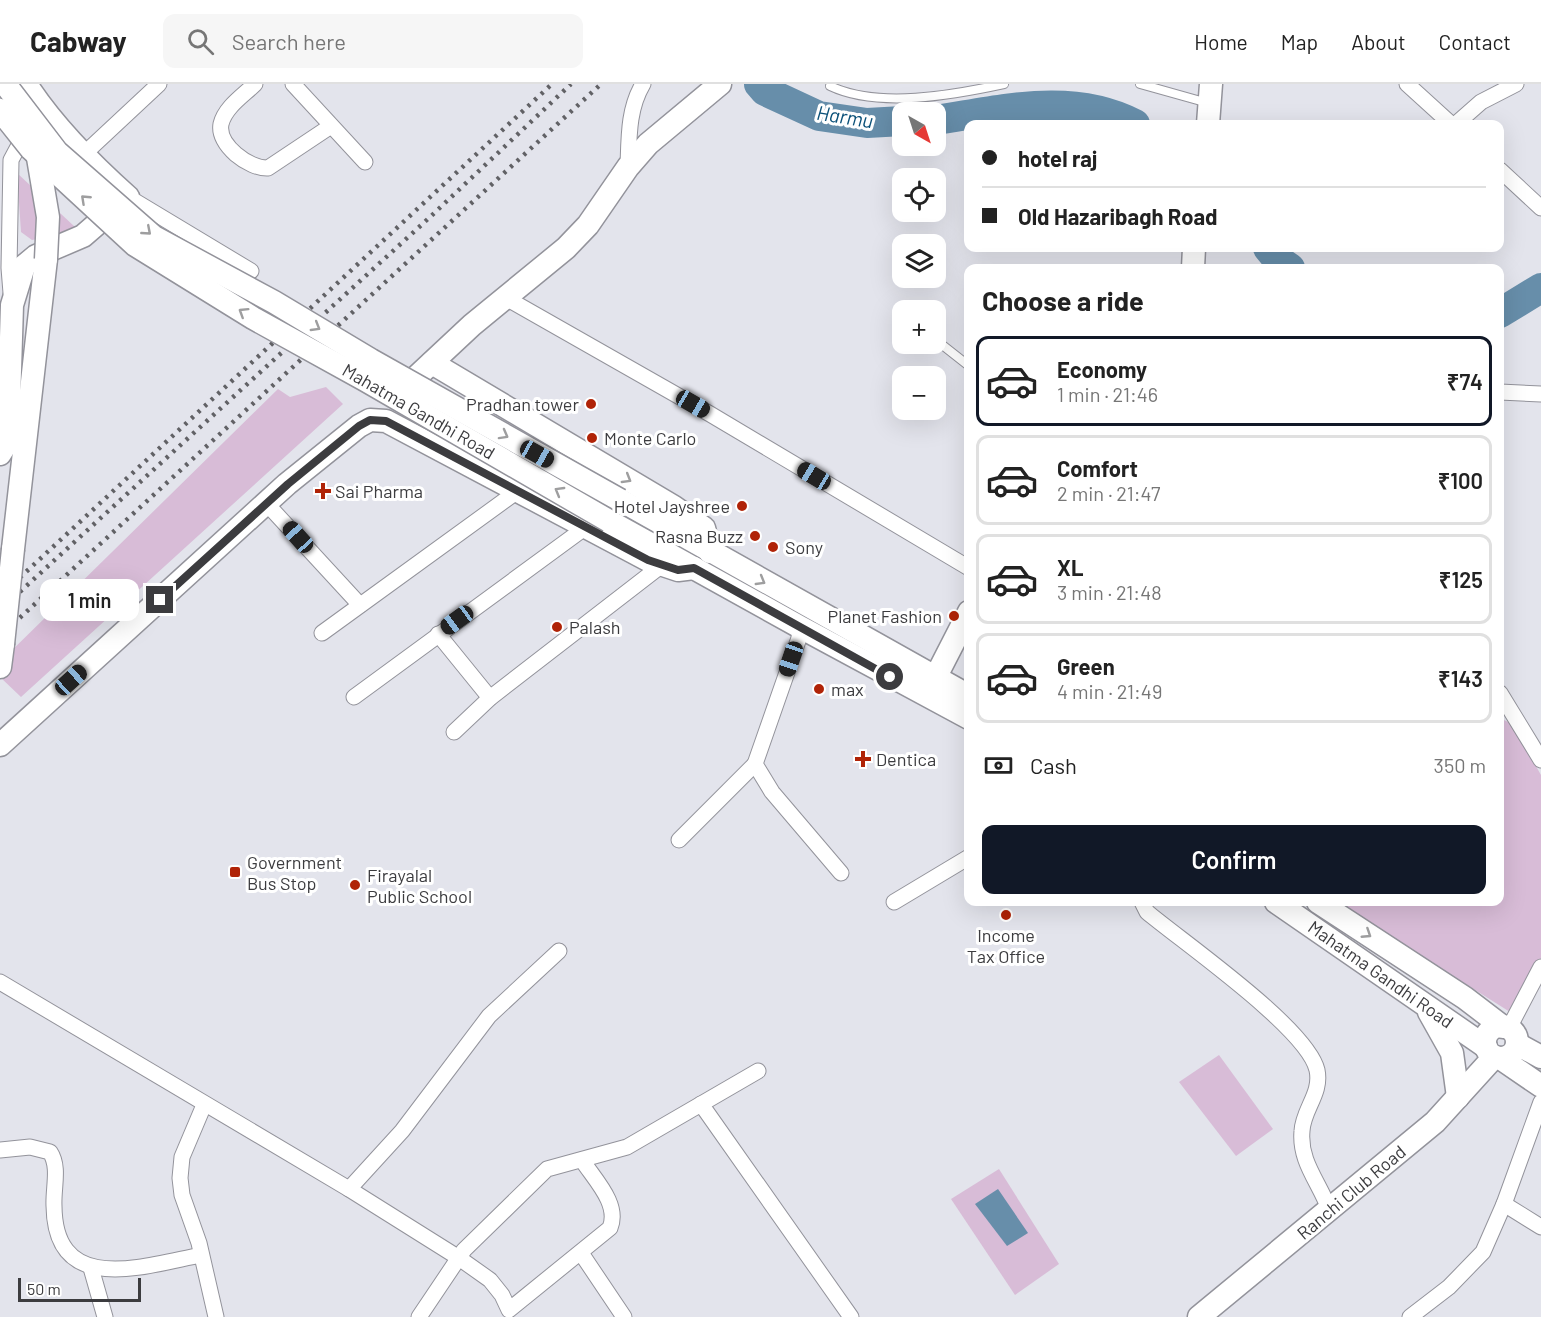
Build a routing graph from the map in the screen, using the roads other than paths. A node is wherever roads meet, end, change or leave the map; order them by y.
1 (5, 84) edge
2 (26, 84) edge
3 (159, 84) edge
4 (255, 84) edge
5 (293, 84) edge
6 (643, 84) edge
7 (1004, 84) edge
8 (1140, 84) edge
9 (1407, 84) edge
10 (1516, 84) edge
11 (830, 86) dead end
12 (713, 89) edge
13 (0, 93) edge
14 (1209, 104) edge
15 (40, 105) junction
16 (0, 110) edge
17 (1446, 120) edge
18 (1461, 120) edge
19 (332, 126) junction
20 (0, 130) edge
21 (84, 154) junction
22 (365, 162) dead end
23 (628, 167) junction
24 (1504, 174) edge
25 (128, 197) junction
26 (1541, 208) edge
27 (40, 263) junction
28 (5, 270) edge
29 (250, 271) dead end
30 (506, 298) junction
31 (12, 304) junction
32 (946, 348) edge
33 (964, 362) edge
34 (432, 363) junction
35 (1504, 392) edge
36 (1541, 394) edge
37 (370, 420) junction
38 (0, 454) edge
39 (519, 490) junction
40 (266, 503) junction
41 (0, 524) edge
42 (586, 527) junction
43 (710, 552) junction
44 (662, 565) junction
45 (964, 565) edge
46 (694, 568) junction
47 (360, 606) junction
48 (964, 622) edge
49 (800, 627) junction
50 (322, 633) dead end
51 (438, 634) junction
52 (0, 667) edge
53 (931, 687) junction
54 (964, 695) edge
55 (354, 697) dead end
56 (490, 699) junction
57 (1504, 700) edge
58 (964, 714) edge
59 (454, 732) dead end
60 (0, 745) edge
61 (1541, 760) edge
62 (755, 764) junction
63 (679, 840) dead end
64 (964, 860) edge
65 (841, 873) dead end
66 (894, 902) dead end
67 (1144, 906) edge
68 (1282, 906) edge
69 (1324, 906) edge
70 (560, 951) dead end
71 (1541, 967) edge
72 (0, 982) edge
73 (1422, 1002) junction
74 (1510, 1033) junction
75 (1493, 1054) junction
76 (1541, 1057) edge
77 (758, 1071) dead end
78 (1541, 1086) edge
79 (1458, 1097) junction
80 (1541, 1102) edge
81 (701, 1104) junction
82 (204, 1105) junction
83 (0, 1150) edge
84 (582, 1160) junction
85 (349, 1189) junction
86 (1504, 1204) junction
87 (1330, 1211) junction
88 (1541, 1227) edge
89 (582, 1253) junction
90 (201, 1255) junction
91 (459, 1258) junction
92 (91, 1268) junction
93 (511, 1313) edge
94 (105, 1317) edge
95 (216, 1317) edge
96 (419, 1317) edge
97 (624, 1317) edge
98 (851, 1317) edge
99 (1199, 1317) edge
100 (1410, 1317) edge

1 -> 43 main road, Mahatma Gandhi Road, bridge
2 - 15 main road
3 - 21 street
4 - 19 street
5 - 19 street
6 - 23 street
7 - 11 lane
8 - 14 lane
9 - 17 street
10 - 18 street
12 - 23 main road
13 - 27 main road, bridge
15 - 20 street
15 - 21 main road
15 - 28 street
16 - 27 main road, bridge
46 -> 16 main road, Mahatma Gandhi Road, bridge
19 - 22 street
21 - 25 main road
23 - 30 main road
24 - 26 street
25 - 29 street
25 - 31 main road
27 - 41 main road
27 - 52 main road, bridge
28 - 31 street
30 - 34 main road
30 - 45 street
31 - 38 main road
32 - 33 lane
34 - 37 main road
34 -> 43 main road
35 - 36 street
37 - 39 main road
37 - 40 main road
39 - 42 main road
39 - 47 street
40 - 47 street
40 - 60 main road
42 - 44 main road
42 - 51 street
43 -> 53 main road, Mahatma Gandhi Road
44 - 46 main road
44 - 56 street
46 - 49 main road, Mahatma Gandhi Road
47 - 50 street
48 - 53 main road
49 - 53 main road, Mahatma Gandhi Road
49 - 62 street
51 - 55 street
51 - 56 street
53 - 54 main road, Mahatma Gandhi Road
53 - 58 main road, Mahatma Gandhi Road
56 - 59 street
57 - 61 street
62 - 63 street
62 - 65 street
64 - 66 street
67 - 87 street
68 - 73 main road, Mahatma Gandhi Road
69 -> 74 main road, Mahatma Gandhi Road
70 - 85 street
71 - 74 street
72 - 82 street
73 - 75 main road, Mahatma Gandhi Road
73 - 79 main road
74 - 75 main road, Ranchi Club Road
74 - 76 main road, Mahatma Gandhi Road
75 - 78 main road, Mahatma Gandhi Road
75 - 79 main road, Ranchi Club Road
77 - 81 street
79 - 87 main road, Ranchi Club Road
80 - 86 street
81 - 84 street
81 - 98 street
82 - 85 street
82 - 90 street
83 - 92 street
84 - 89 street
84 - 91 street
85 - 91 street
86 - 88 street
86 - 100 street
87 - 99 main road, Ranchi Club Road
89 - 93 street
89 - 97 street
90 - 92 street
90 - 95 street
91 - 93 street
91 - 96 street
92 - 94 street

